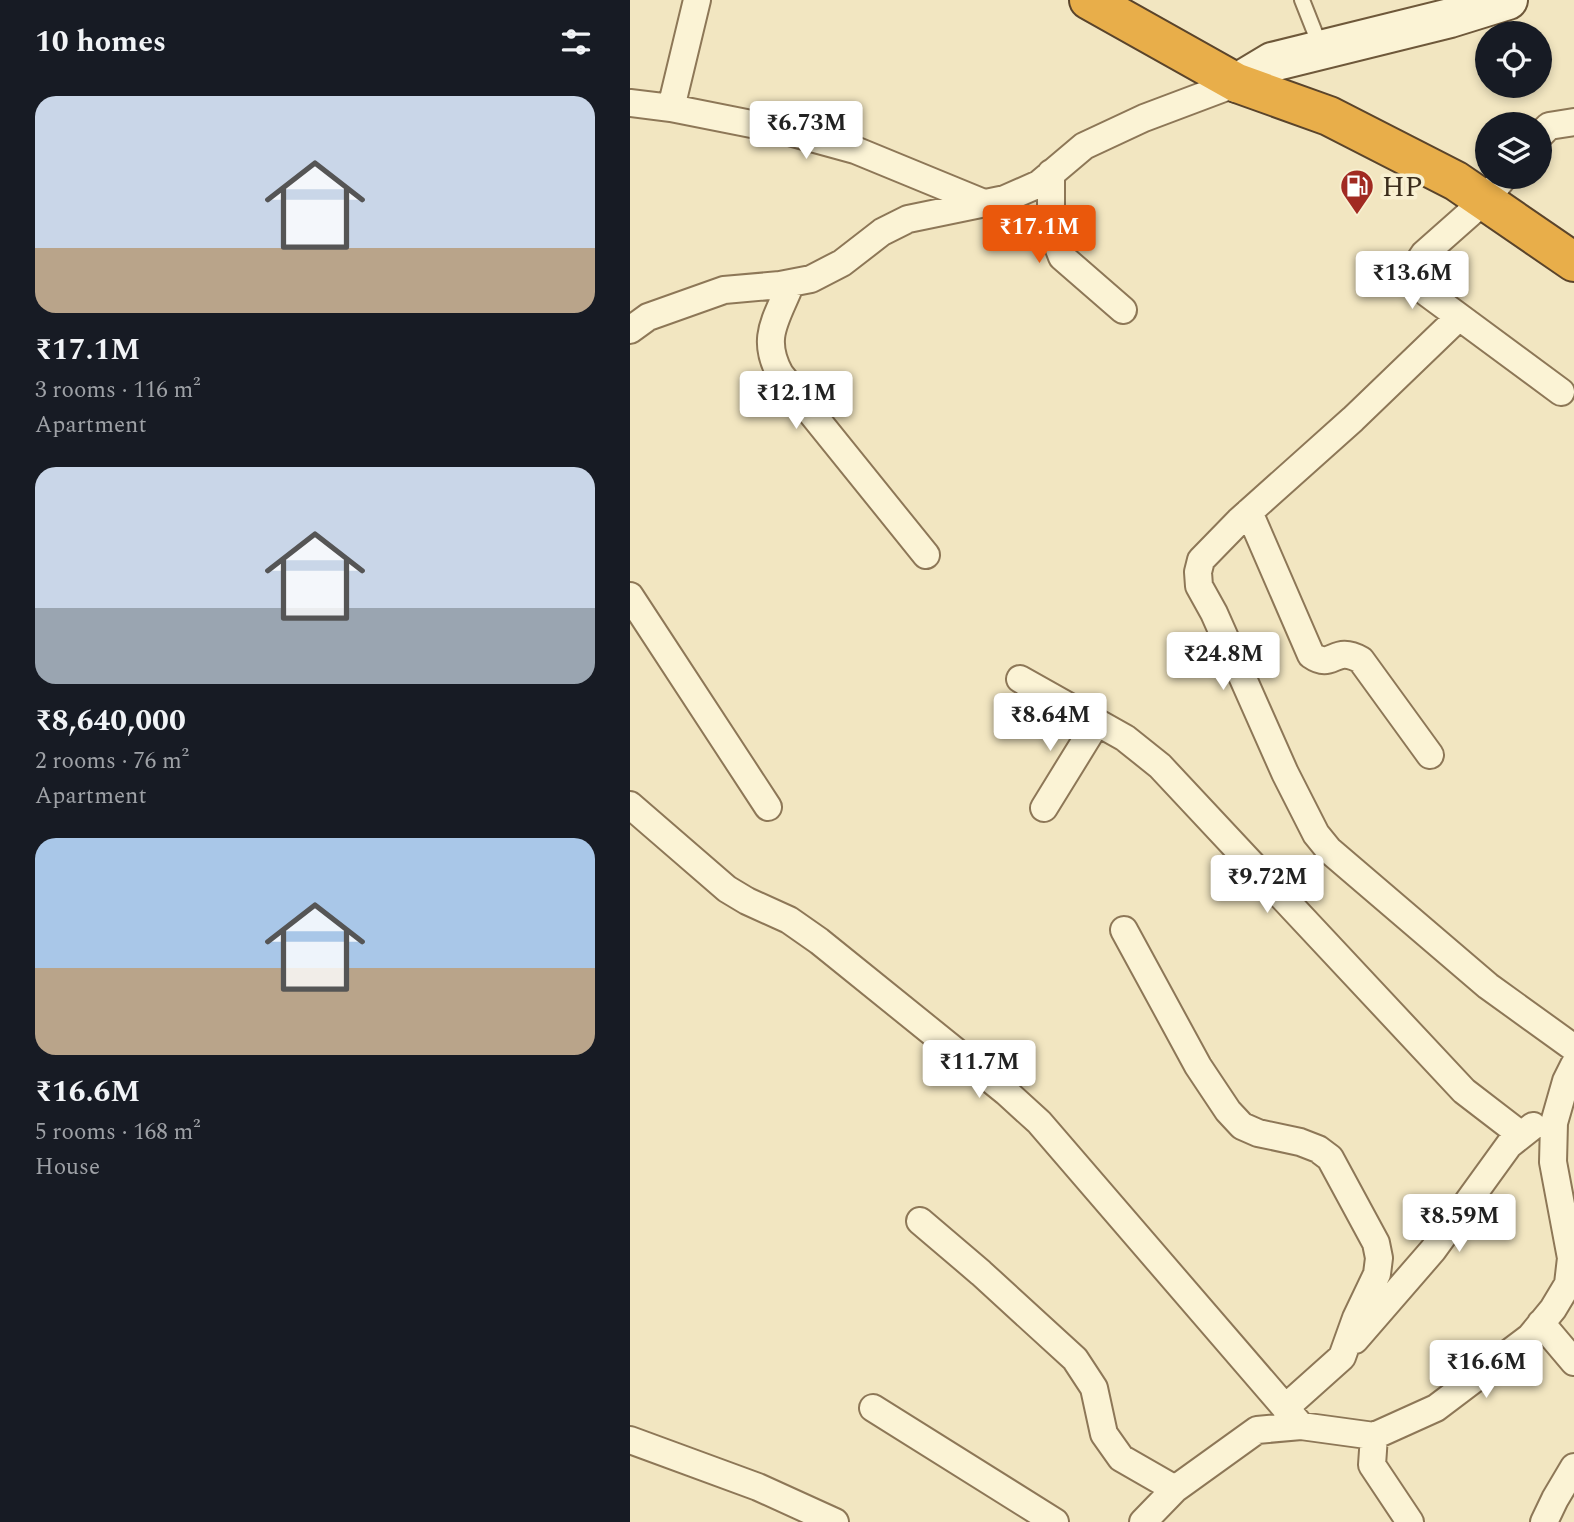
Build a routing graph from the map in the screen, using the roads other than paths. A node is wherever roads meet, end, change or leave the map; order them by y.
1 (697, 0) edge
2 (1089, 0) edge
3 (1302, 0) edge
4 (1508, 0) edge
5 (1321, 49) junction
6 (1237, 83) junction
7 (630, 103) edge
8 (671, 108) junction
9 (1574, 122) edge
10 (1552, 126) edge
11 (1051, 173) junction
12 (1475, 183) edge
13 (1494, 189) edge
14 (1496, 189) edge
15 (984, 203) junction
16 (1574, 262) edge
17 (791, 283) junction
18 (1123, 310) dead end
19 (1459, 317) junction
20 (630, 330) edge
21 (1561, 393) dead end
22 (1249, 512) junction
23 (926, 555) dead end
24 (630, 596) edge
25 (1020, 679) dead end
26 (1097, 722) junction
27 (1430, 755) dead end
28 (630, 805) edge
29 (768, 807) dead end
30 (1044, 808) dead end
31 (1124, 930) dead end
32 (1574, 1048) edge
33 (1574, 1065) edge
34 (1554, 1124) junction
35 (1520, 1134) junction
36 (920, 1221) dead end
37 (1541, 1323) junction
38 (1344, 1352) junction
39 (1574, 1362) edge
40 (873, 1408) dead end
41 (1293, 1417) junction
42 (1374, 1436) junction
43 (630, 1440) edge
44 (1574, 1467) edge
45 (1175, 1489) junction
46 (835, 1522) edge
47 (1055, 1522) edge
48 (1143, 1522) edge
49 (1410, 1522) edge
50 (1544, 1522) edge

1 - 8 street
2 - 6 highway
3 - 5 lane
4 - 5 street
5 - 6 street
6 - 11 street
6 - 12 highway
7 - 8 street
8 - 15 street
9 - 10 street
11 - 15 street
11 - 18 street
13 - 19 street
14 - 16 highway
15 - 17 street
17 - 20 street
17 - 23 street
19 - 21 street
19 - 22 street
22 - 27 street
22 - 32 street
24 - 29 street
25 - 26 street
26 - 30 street
26 - 35 street
28 - 41 street
31 - 38 street
33 - 34 street
34 - 35 street
34 - 37 street
35 - 38 street
36 - 45 street
37 - 39 street
37 - 42 street
38 - 41 street
40 - 47 street
41 - 42 street
41 - 45 street
42 - 49 street
43 - 46 street
44 - 50 street
45 - 48 street

